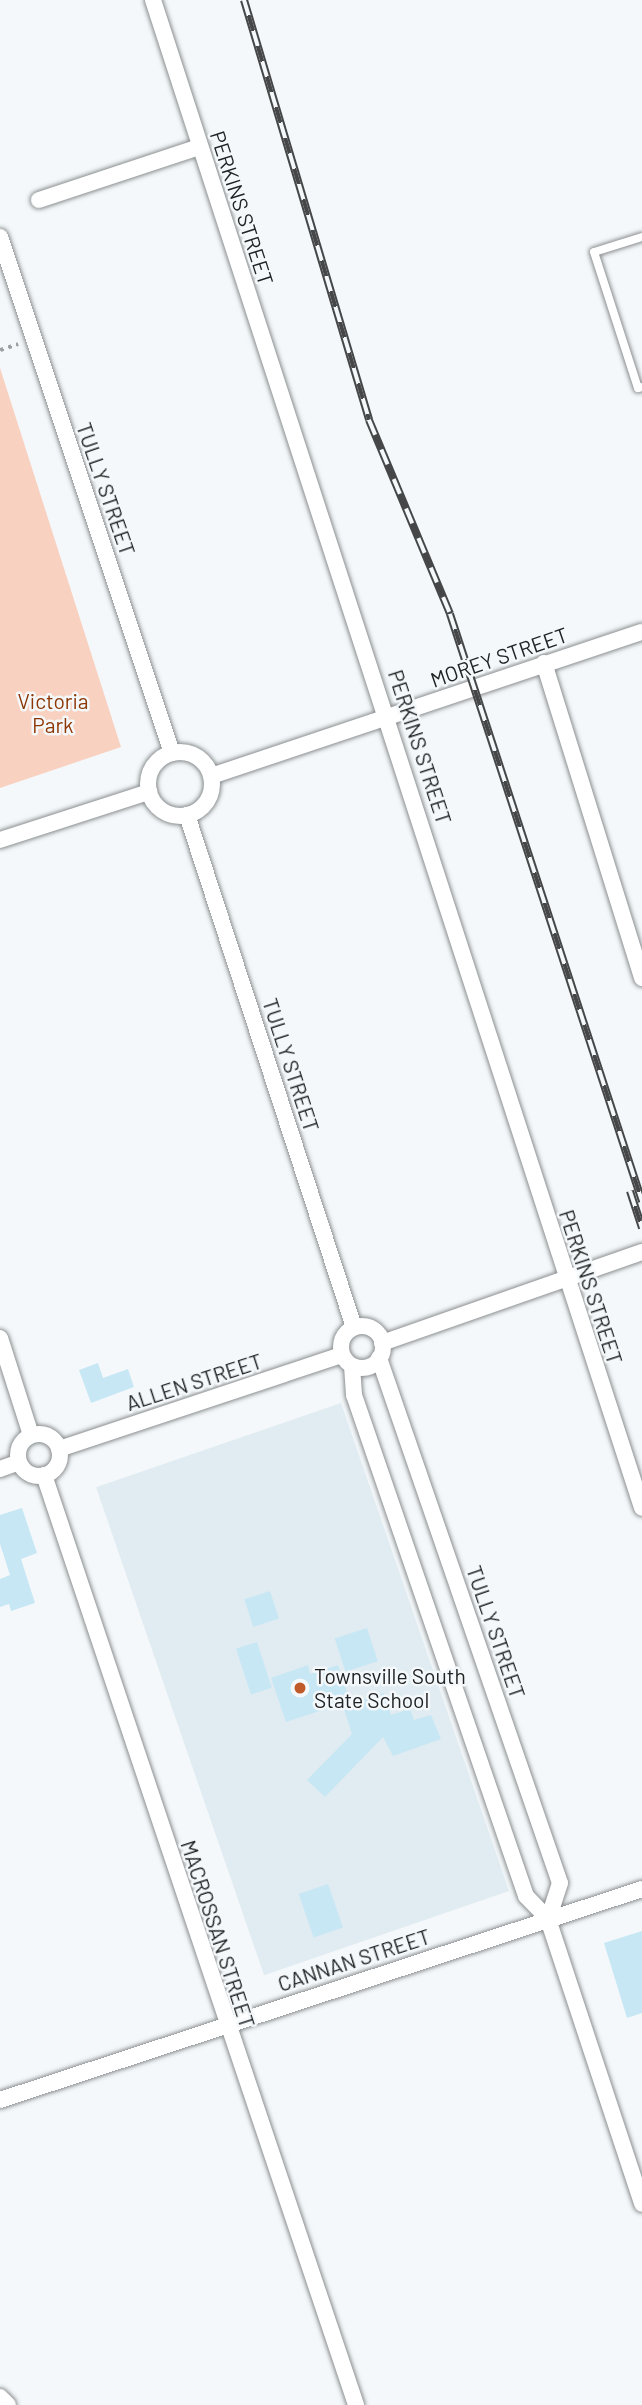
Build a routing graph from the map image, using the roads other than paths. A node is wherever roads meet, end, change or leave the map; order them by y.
1 (153, 0) edge
2 (199, 146) junction
3 (39, 200) dead end
4 (0, 237) edge
5 (642, 237) edge
6 (642, 387) edge
7 (642, 632) edge
8 (544, 663) junction
9 (389, 716) junction
10 (172, 753) junction
11 (211, 776) junction
12 (149, 792) junction
13 (187, 815) junction
14 (0, 840) edge
15 (642, 978) edge
16 (642, 1252) edge
17 (565, 1279) junction
18 (354, 1328) junction
19 (0, 1338) edge
20 (381, 1350) junction
21 (347, 1361) junction
22 (31, 1435) junction
23 (59, 1449) junction
24 (19, 1462) junction
25 (0, 1469) edge
26 (44, 1475) junction
27 (642, 1508) edge
28 (642, 1889) edge
29 (548, 1919) junction
30 (226, 2024) junction
31 (0, 2100) edge
32 (642, 2204) edge
33 (0, 2397) edge
34 (8, 2405) edge
35 (356, 2405) edge

1 - 2 street, PERKINS STREET
2 - 3 street
2 - 9 street, PERKINS STREET
4 - 10 street, TULLY STREET
5 - 6 lane
7 - 8 street, MOREY STREET
8 - 9 street, MOREY STREET
8 - 15 street
9 - 11 street, MOREY STREET
9 - 17 street, PERKINS STREET
10 - 11 street
10 - 12 street
11 - 13 street
12 - 13 street
12 - 14 street
13 - 18 street, TULLY STREET
16 - 17 street
17 - 20 street
17 - 27 street, PERKINS STREET
18 - 20 street
18 - 21 street
19 - 22 street
20 - 21 street
20 - 29 street, TULLY STREET
21 - 23 street, ALLEN STREET
21 - 29 street
22 - 23 street
22 - 24 street
23 - 26 street
24 - 25 street
24 - 26 street
26 - 30 street, MACROSSAN STREET
28 - 29 street, CANNAN STREET
29 - 30 street, CANNAN STREET
29 - 32 street
30 - 31 street, CANNAN STREET
30 - 35 street, MACROSSAN STREET
33 - 34 street

